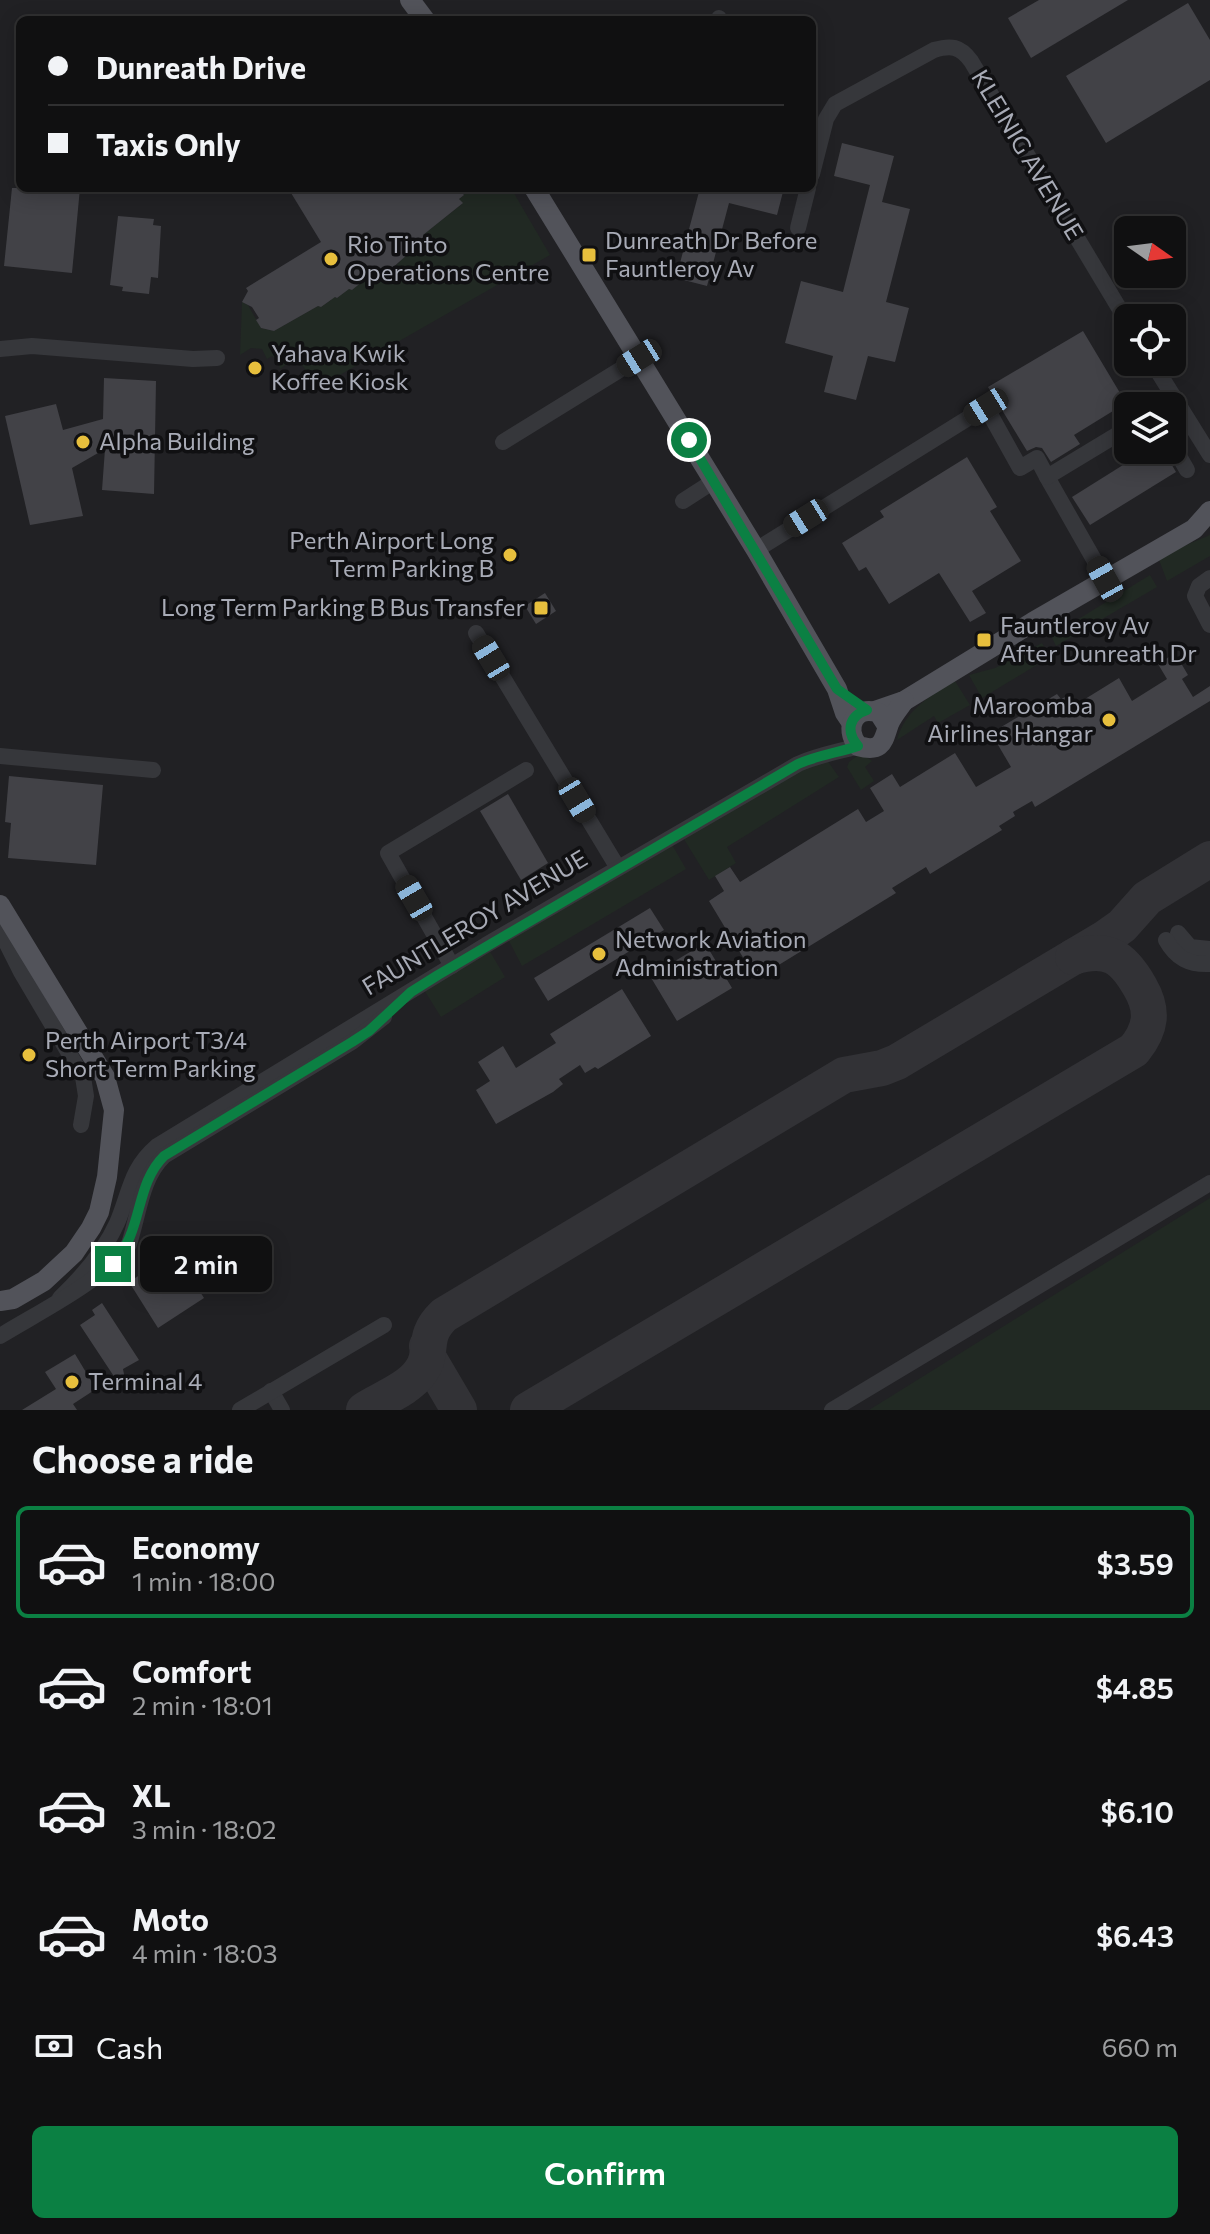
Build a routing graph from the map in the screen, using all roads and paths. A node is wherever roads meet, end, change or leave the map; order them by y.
1 (816, 158) edge
2 (536, 192) edge
3 (807, 192) edge
4 (798, 228) dead end
5 (1117, 304) edge
6 (0, 336) edge
7 (32, 346) junction
8 (0, 349) edge
9 (636, 354) junction
10 (217, 358) dead end
11 (1186, 422) edge
12 (1194, 431) junction
13 (1114, 436) edge
14 (1186, 436) edge
15 (500, 438) dead end
16 (1210, 455) edge
17 (1184, 464) edge
18 (1187, 470) dead end
19 (1047, 477) junction
20 (714, 481) junction
21 (683, 501) dead end
22 (1210, 511) edge
23 (1202, 527) edge
24 (756, 550) junction
25 (1210, 578) edge
26 (1105, 579) junction
27 (1210, 625) edge
28 (476, 633) dead end
29 (866, 719) junction
30 (858, 746) junction
31 (824, 753) junction
32 (0, 756) edge
33 (153, 770) dead end
34 (526, 770) dead end
35 (618, 868) junction
36 (0, 905) edge
37 (0, 930) edge
38 (0, 942) edge
39 (1210, 949) edge
40 (1210, 964) edge
41 (452, 966) junction
42 (21, 972) junction
43 (411, 992) junction
44 (81, 1125) dead end
45 (1210, 1183) edge
46 (60, 1298) junction
47 (0, 1301) edge
48 (26, 1320) junction
49 (0, 1325) edge
50 (384, 1325) dead end
51 (0, 1336) edge
52 (271, 1391) junction
53 (240, 1410) edge
54 (282, 1410) edge
55 (832, 1410) edge

1 - 5 street, KLEINIG AVENUE
2 - 9 main road
3 - 4 street
6 - 7 street
7 - 8 street
7 - 10 street
9 - 15 street
9 - 20 main road
11 - 12 street
12 - 14 street
12 - 16 street
13 - 19 street
17 - 18 street
19 - 24 street
19 - 26 street
20 - 21 street
20 - 24 main road
22 - 23 main road, FAUNTLEROY AVENUE
23 - 26 main road, FAUNTLEROY AVENUE
24 - 29 main road
25 - 27 street
26 - 29 main road, FAUNTLEROY AVENUE
28 - 35 street
29 - 30 main road
29 - 30 main road
29 - 31 street, FAUNTLEROY AVENUE
30 - 31 street, FAUNTLEROY AVENUE
31 - 35 street, FAUNTLEROY AVENUE
32 - 33 street
34 - 41 street
35 - 41 street, FAUNTLEROY AVENUE
36 - 47 main road
37 - 42 street
38 - 42 street
39 - 40 street
41 - 43 street, FAUNTLEROY AVENUE
42 - 44 street
43 - 46 street, FAUNTLEROY AVENUE
43 - 46 street
45 - 55 street
46 - 48 street
48 - 49 street
48 - 51 street
50 - 52 street
52 - 53 street
52 - 54 street

